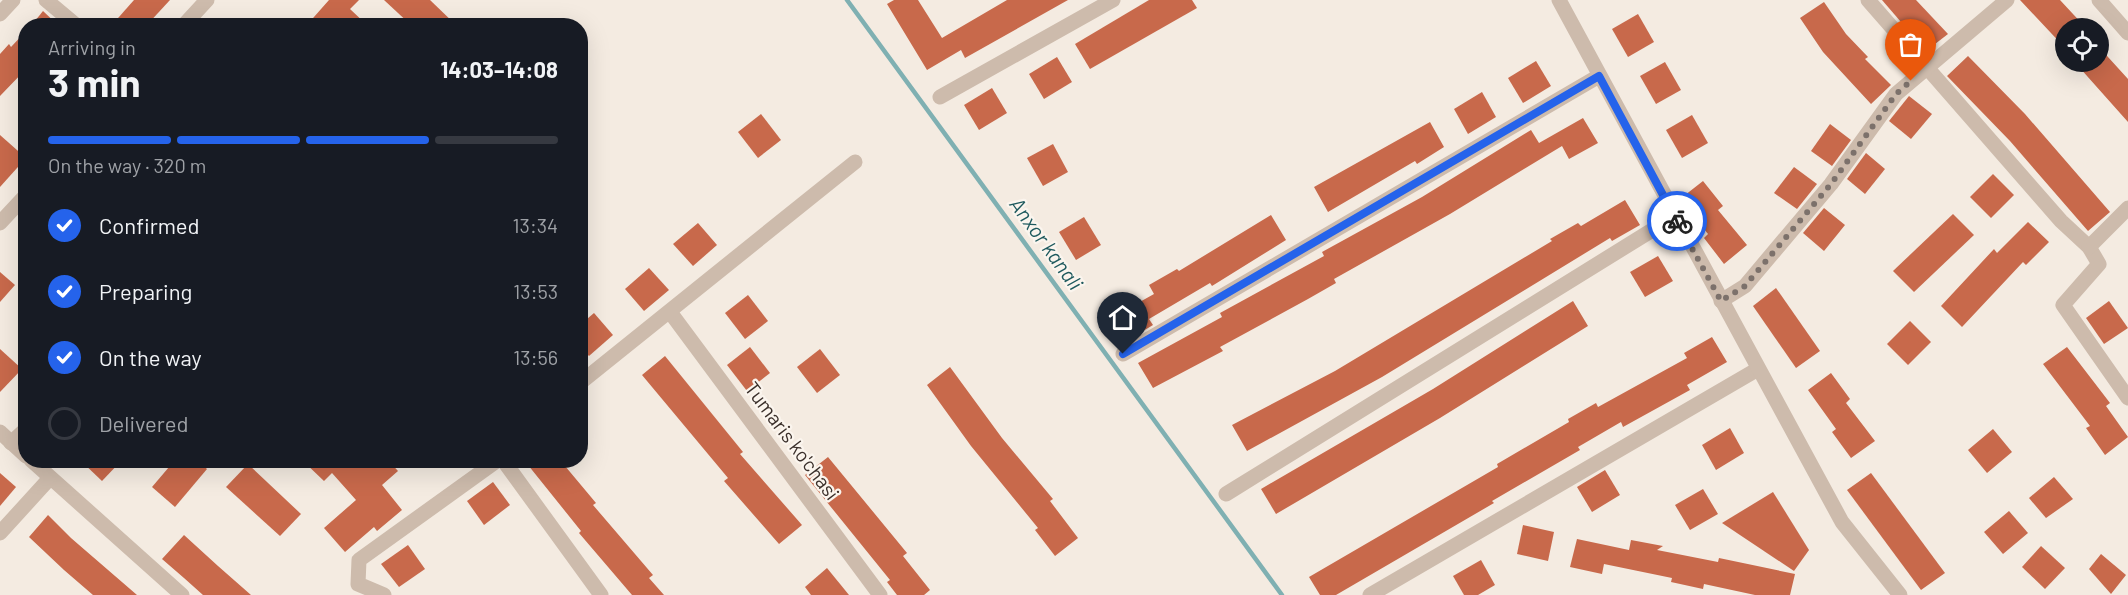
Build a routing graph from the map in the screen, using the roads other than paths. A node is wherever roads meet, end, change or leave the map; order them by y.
1 (13, 0) edge
2 (46, 0) edge
3 (207, 0) edge
4 (1113, 0) edge
5 (1558, 0) edge
6 (1868, 0) edge
7 (2007, 0) edge
8 (2099, 0) edge
9 (0, 14) edge
10 (67, 18) edge
11 (190, 18) edge
12 (2128, 33) edge
13 (1927, 68) junction
14 (1599, 76) junction
15 (940, 97) dead end
16 (855, 162) dead end
17 (18, 204) edge
18 (2128, 208) edge
19 (1675, 216) junction
20 (0, 223) edge
21 (2089, 247) junction
22 (1721, 301) junction
23 (670, 312) junction
24 (1123, 354) dead end
25 (1758, 369) junction
26 (588, 377) edge
27 (2128, 398) edge
28 (6, 437) edge
29 (18, 448) edge
30 (39, 468) edge
31 (487, 468) edge
32 (509, 468) edge
33 (50, 478) junction
34 (1226, 494) dead end
35 (0, 533) edge
36 (182, 595) edge
37 (384, 595) edge
38 (601, 595) edge
39 (880, 595) edge
40 (1370, 595) edge
41 (1900, 595) edge

1 - 9 street
2 - 10 street
3 - 11 street
4 - 15 street
5 - 14 street
6 - 13 street
7 - 13 street
8 - 12 street
13 - 21 street
13 - 22 street
14 - 19 street
14 - 24 street
16 - 23 street
17 - 20 street
18 - 21 street
19 - 22 street
19 - 34 street
21 - 27 street
22 - 25 street
23 - 26 street
23 - 39 street, Tumaris ko'chasi
25 - 40 street
25 - 41 street
28 - 29 street
30 - 33 street
31 - 37 street
32 - 38 street
33 - 35 street
33 - 36 street

